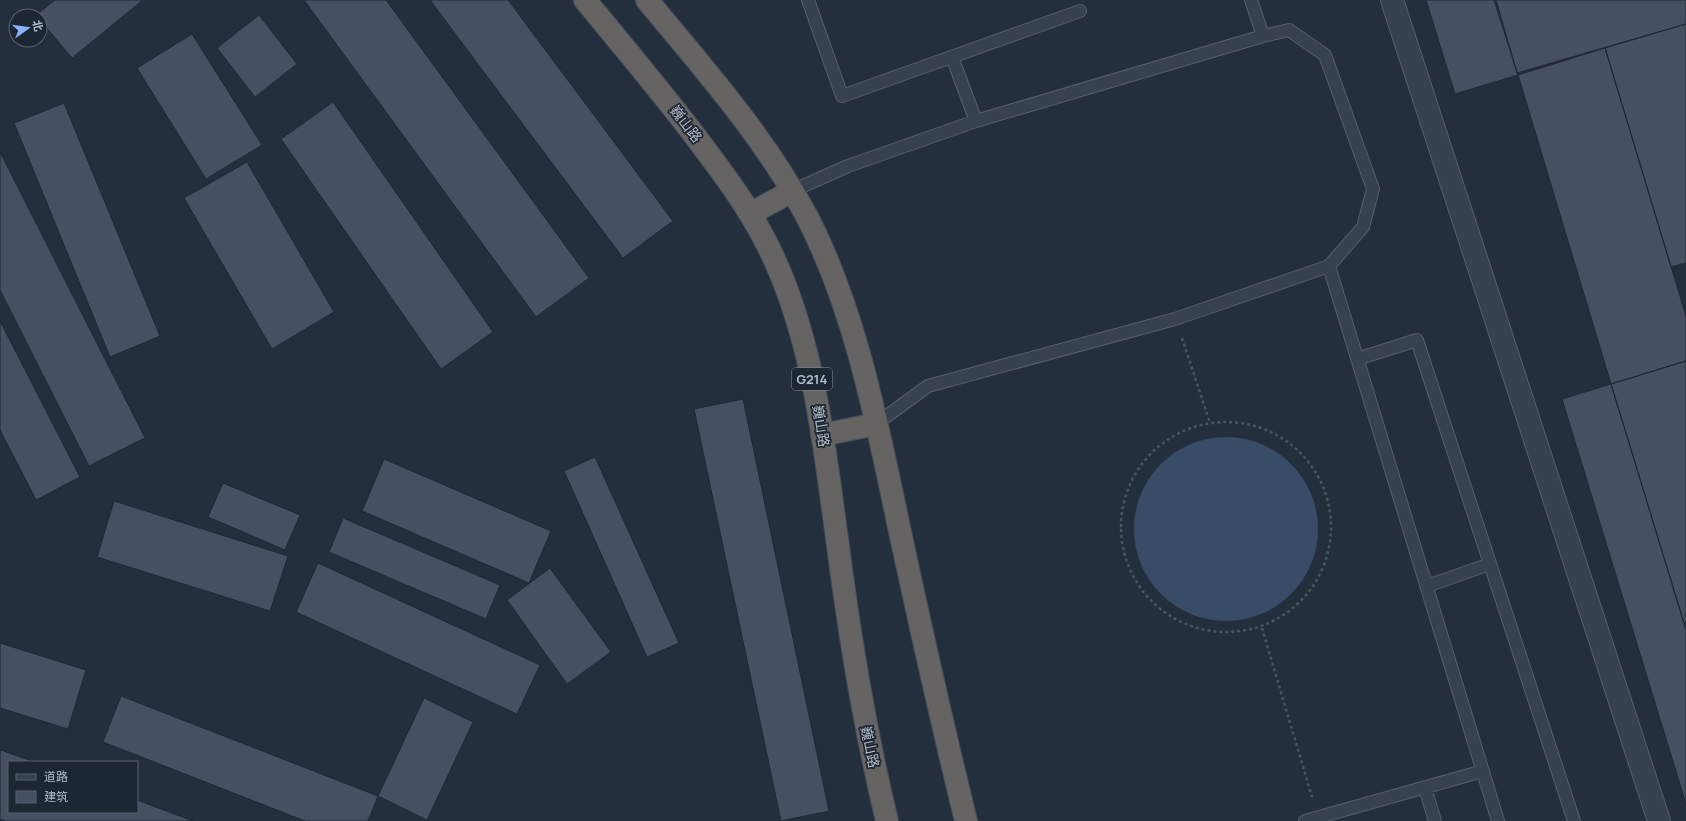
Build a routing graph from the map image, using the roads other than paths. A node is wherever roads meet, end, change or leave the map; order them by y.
1 (585, 0) edge
2 (647, 0) edge
3 (808, 0) edge
4 (1250, 0) edge
5 (1392, 0) edge
6 (1080, 11) dead end
7 (1263, 36) junction
8 (952, 57) junction
9 (976, 121) junction
10 (792, 191) junction
11 (750, 214) junction
12 (1329, 266) junction
13 (1357, 359) junction
14 (876, 424) junction
15 (822, 435) junction
16 (1490, 564) junction
17 (1427, 586) junction
18 (1483, 771) junction
19 (1424, 788) junction
20 (887, 821) edge
21 (966, 821) edge
22 (1305, 821) edge
23 (1435, 821) edge
24 (1498, 821) edge
25 (1574, 821) edge
26 (1659, 821) edge

1 - 11 highway, 巍山路 / G214
2 - 10 highway
3 - 8 lane
4 - 7 lane
5 - 26 street
6 - 8 lane
7 - 9 lane
7 - 12 lane
8 - 9 lane
9 - 10 lane
10 - 11 highway
10 - 14 highway
11 - 15 highway, 巍山路 / G214
12 - 13 lane
12 - 14 lane
13 - 16 lane
13 - 17 lane
14 - 15 highway
14 - 21 highway
15 - 20 highway, 巍山路 / G214
16 - 17 lane
16 - 25 lane
17 - 18 lane
18 - 19 lane
18 - 24 lane
19 - 22 lane
19 - 23 lane

